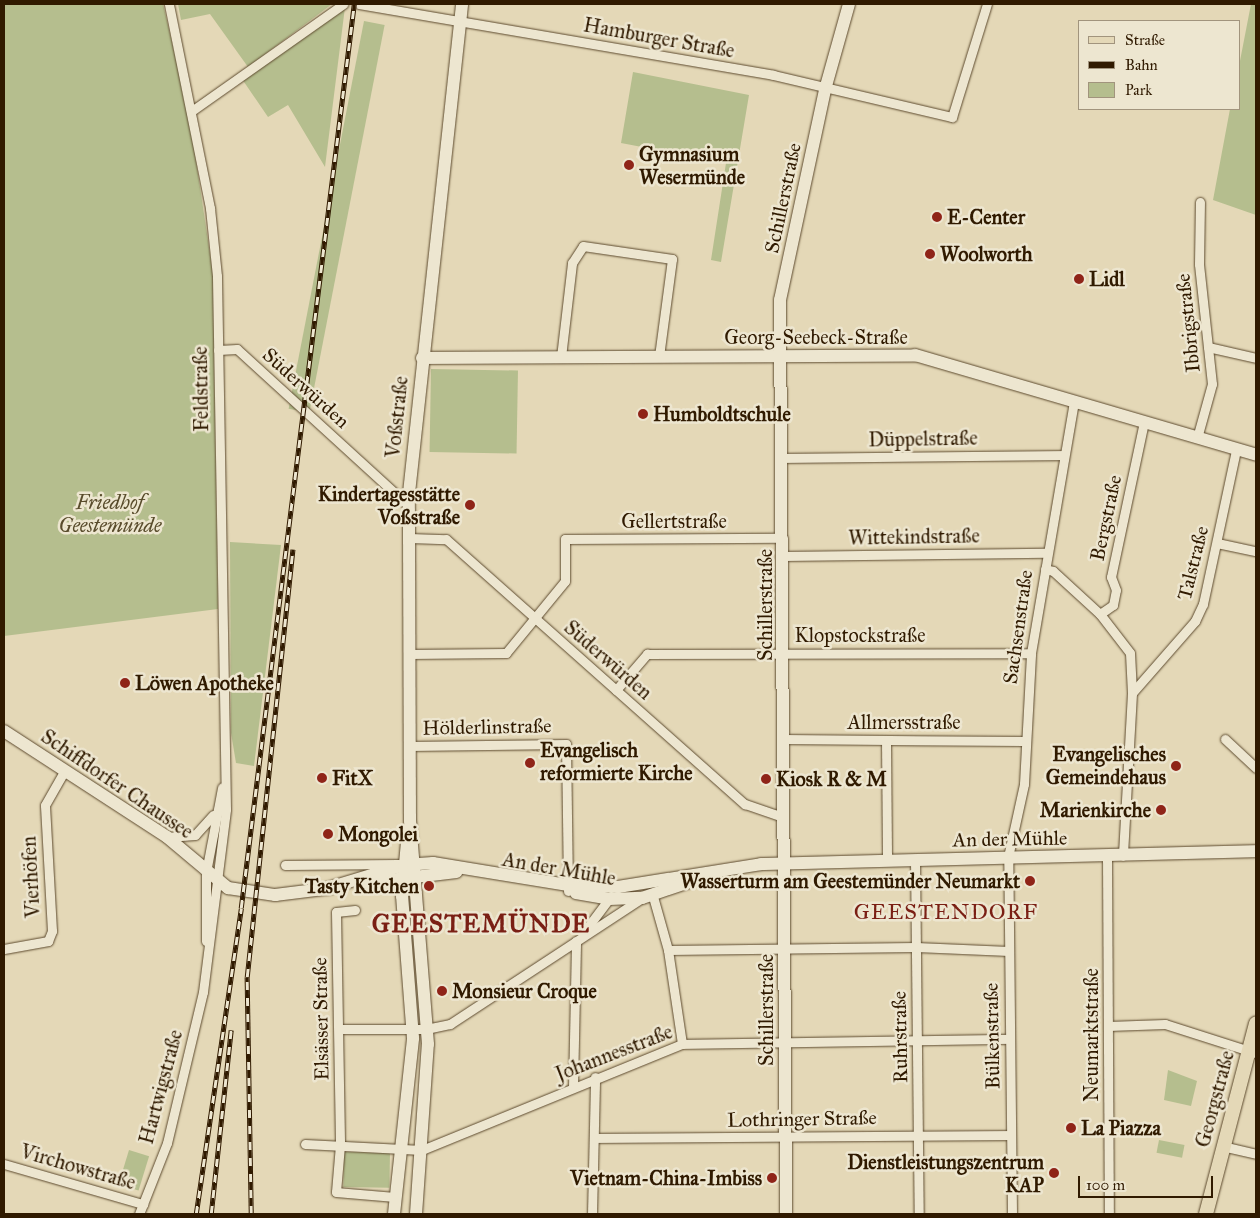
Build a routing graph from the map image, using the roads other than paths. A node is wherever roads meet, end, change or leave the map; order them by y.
1 (170, 4) edge
2 (358, 4) edge
3 (462, 4) edge
4 (849, 4) edge
5 (987, 4) edge
6 (341, 5) edge
7 (460, 18) junction
8 (826, 86) junction
9 (193, 110) junction
10 (1200, 202) dead end
11 (1208, 347) junction
12 (218, 350) junction
13 (659, 356) junction
14 (782, 356) junction
15 (561, 357) junction
16 (422, 358) junction
17 (1256, 358) edge
18 (1074, 402) junction
19 (1144, 422) junction
20 (1197, 438) junction
21 (1236, 450) junction
22 (1064, 455) junction
23 (1256, 456) edge
24 (783, 458) junction
25 (409, 506) junction
26 (409, 538) junction
27 (783, 538) junction
28 (1217, 543) junction
29 (1256, 551) edge
30 (1046, 553) junction
31 (783, 556) junction
32 (1045, 569) junction
33 (1100, 614) junction
34 (534, 618) junction
35 (783, 653) junction
36 (1031, 653) junction
37 (409, 654) junction
38 (616, 690) junction
39 (1132, 693) junction
40 (4, 730) edge
41 (1225, 738) dead end
42 (783, 739) junction
43 (886, 740) junction
44 (1024, 741) junction
45 (409, 746) junction
46 (1256, 768) edge
47 (65, 770) junction
48 (224, 778) junction
49 (216, 811) junction
50 (784, 817) junction
51 (167, 837) junction
52 (1256, 851) edge
53 (1238, 854) junction
54 (1107, 856) junction
55 (1123, 856) junction
56 (1008, 858) junction
57 (1256, 858) edge
58 (888, 859) junction
59 (915, 859) junction
60 (784, 863) junction
61 (285, 865) dead end
62 (409, 870) junction
63 (206, 872) junction
64 (218, 882) junction
65 (618, 887) junction
66 (568, 888) junction
67 (647, 896) junction
68 (609, 899) junction
69 (355, 910) dead end
70 (578, 939) junction
71 (916, 947) junction
72 (4, 949) edge
73 (784, 949) junction
74 (668, 950) junction
75 (1009, 951) junction
76 (207, 966) junction
77 (1256, 1023) edge
78 (1108, 1026) junction
79 (339, 1029) junction
80 (420, 1029) junction
81 (1010, 1039) junction
82 (917, 1041) junction
83 (785, 1043) junction
84 (682, 1044) junction
85 (1252, 1051) edge
86 (595, 1077) junction
87 (573, 1087) junction
88 (1011, 1134) junction
89 (918, 1135) junction
90 (785, 1136) junction
91 (594, 1138) junction
92 (305, 1144) dead end
93 (340, 1145) junction
94 (1222, 1146) junction
95 (401, 1148) junction
96 (422, 1150) junction
97 (1256, 1154) edge
98 (4, 1164) edge
99 (395, 1197) junction
100 (143, 1204) junction
101 (139, 1214) edge
102 (394, 1214) edge
103 (416, 1214) edge
104 (592, 1214) edge
105 (786, 1214) edge
106 (919, 1214) edge
107 (1012, 1214) edge
108 (1109, 1214) edge
109 (1206, 1214) edge

1 - 9 street, Feldstraße
2 - 7 street, Hamburger Straße
3 - 7 street, Voßstraße
4 - 8 street, Schillerstraße
5 - 8 street, Hamburger Straße
6 - 9 street
7 - 8 street, Hamburger Straße
7 - 16 street, Voßstraße
8 - 14 street, Schillerstraße
9 - 12 street, Feldstraße
10 - 11 street, Ibbrigstraße
11 - 17 street
11 - 20 street, Ibbrigstraße
12 - 25 street, Süderwürden
12 - 48 street, Feldstraße
13 - 14 street, Georg-Seebeck-Straße
13 - 15 street, Georg-Seebeck-Straße
13 - 15 street
14 - 18 street, Georg-Seebeck-Straße
14 - 24 street, Schillerstraße
15 - 16 street, Georg-Seebeck-Straße
16 - 25 street, Voßstraße
18 - 19 street, Georg-Seebeck-Straße
18 - 22 street, Sachsenstraße
19 - 20 street, Georg-Seebeck-Straße
19 - 33 street, Bergstraße
20 - 21 street, Georg-Seebeck-Straße
21 - 23 street, Georg-Seebeck-Straße
21 - 28 street, Talstraße
22 - 24 street, Düppelstraße
22 - 30 street, Sachsenstraße
24 - 27 street, Schillerstraße
25 - 26 street, Voßstraße
26 - 34 street, Süderwürden
26 - 37 street, Voßstraße
27 - 31 street, Schillerstraße
27 - 34 street, Gellertstraße
28 - 29 street
28 - 39 street, Talstraße
30 - 31 street, Wittekindstraße
30 - 32 street, Sachsenstraße
31 - 35 street, Schillerstraße
32 - 33 street
32 - 36 street, Sachsenstraße
33 - 39 street
34 - 37 street
34 - 38 street, Süderwürden
35 - 36 street, Klopstockstraße
35 - 38 street, Klopstockstraße
35 - 42 street, Schillerstraße
36 - 44 street, Sachsenstraße
37 - 45 street, Voßstraße
38 - 50 street, Süderwürden
39 - 55 street
40 - 47 street, Schiffdorfer Chaussee
41 - 46 street
42 - 43 street, Allmersstraße
42 - 50 street, Schillerstraße
43 - 44 street, Allmersstraße
43 - 58 street
44 - 56 street, Sachsenstraße
45 - 62 street, Voßstraße
45 - 66 street, Hölderlinstraße
47 - 51 street, Schiffdorfer Chaussee
47 - 72 street, Vierhöfen
48 - 49 street, Feldstraße
48 - 64 street, Feldstraße
49 - 51 street, Feldstraße
49 - 63 street, Feldstraße
50 - 60 street, Schillerstraße
51 - 63 street, Schiffdorfer Chaussee
52 - 53 street, An der Mühle
53 - 55 street, An der Mühle
53 - 57 street, An der Mühle
54 - 55 street, An der Mühle
54 - 56 street, An der Mühle
54 - 78 street, Neumarktstraße
56 - 59 street, An der Mühle
56 - 75 street, Bülkenstraße
58 - 59 street, An der Mühle
58 - 60 street, An der Mühle
59 - 71 street, Ruhrstraße
60 - 65 street, An der Mühle
60 - 67 street, An der Mühle
60 - 73 street, Schillerstraße
61 - 62 street, An der Mühle
62 - 64 street, An der Mühle
62 - 66 street, An der Mühle
62 - 80 street, Voßstraße
63 - 64 street, An der Mühle
63 - 76 street, Hartwigstraße
64 - 76 street, Hartwigstraße
65 - 66 street, An der Mühle
65 - 68 street
66 - 68 street, An der Mühle
67 - 68 street, An der Mühle
67 - 70 street
67 - 74 street
68 - 70 street
69 - 79 street, Elsässer Straße
70 - 80 street
70 - 87 street
71 - 73 street
71 - 75 street
71 - 82 street, Ruhrstraße
73 - 74 street
73 - 83 street, Schillerstraße
74 - 84 street
75 - 81 street, Bülkenstraße
76 - 100 street, Hartwigstraße
77 - 85 main road, Georgstraße
78 - 85 street
78 - 108 street, Neumarktstraße
79 - 80 street
79 - 93 street, Elsässer Straße
80 - 95 street
80 - 96 street
81 - 82 street, Johannesstraße
81 - 88 street, Bülkenstraße
82 - 83 street, Johannesstraße
82 - 89 street, Ruhrstraße
83 - 84 street, Johannesstraße
83 - 90 street, Schillerstraße
84 - 86 street, Johannesstraße
85 - 94 main road, Georgstraße
86 - 87 street, Johannesstraße
86 - 91 street
87 - 96 street, Johannesstraße
88 - 89 street, Lothringer Straße
88 - 107 street, Bülkenstraße
89 - 90 street, Lothringer Straße
89 - 106 street, Ruhrstraße
90 - 91 street, Lothringer Straße
90 - 105 street, Schillerstraße
91 - 104 street
92 - 93 street
93 - 95 street
93 - 99 street, Elsässer Straße
94 - 97 street
94 - 109 main road, Georgstraße
95 - 96 street
95 - 99 street
96 - 103 street
98 - 100 street, Virchowstraße
99 - 102 street
100 - 101 street, Hartwigstraße

